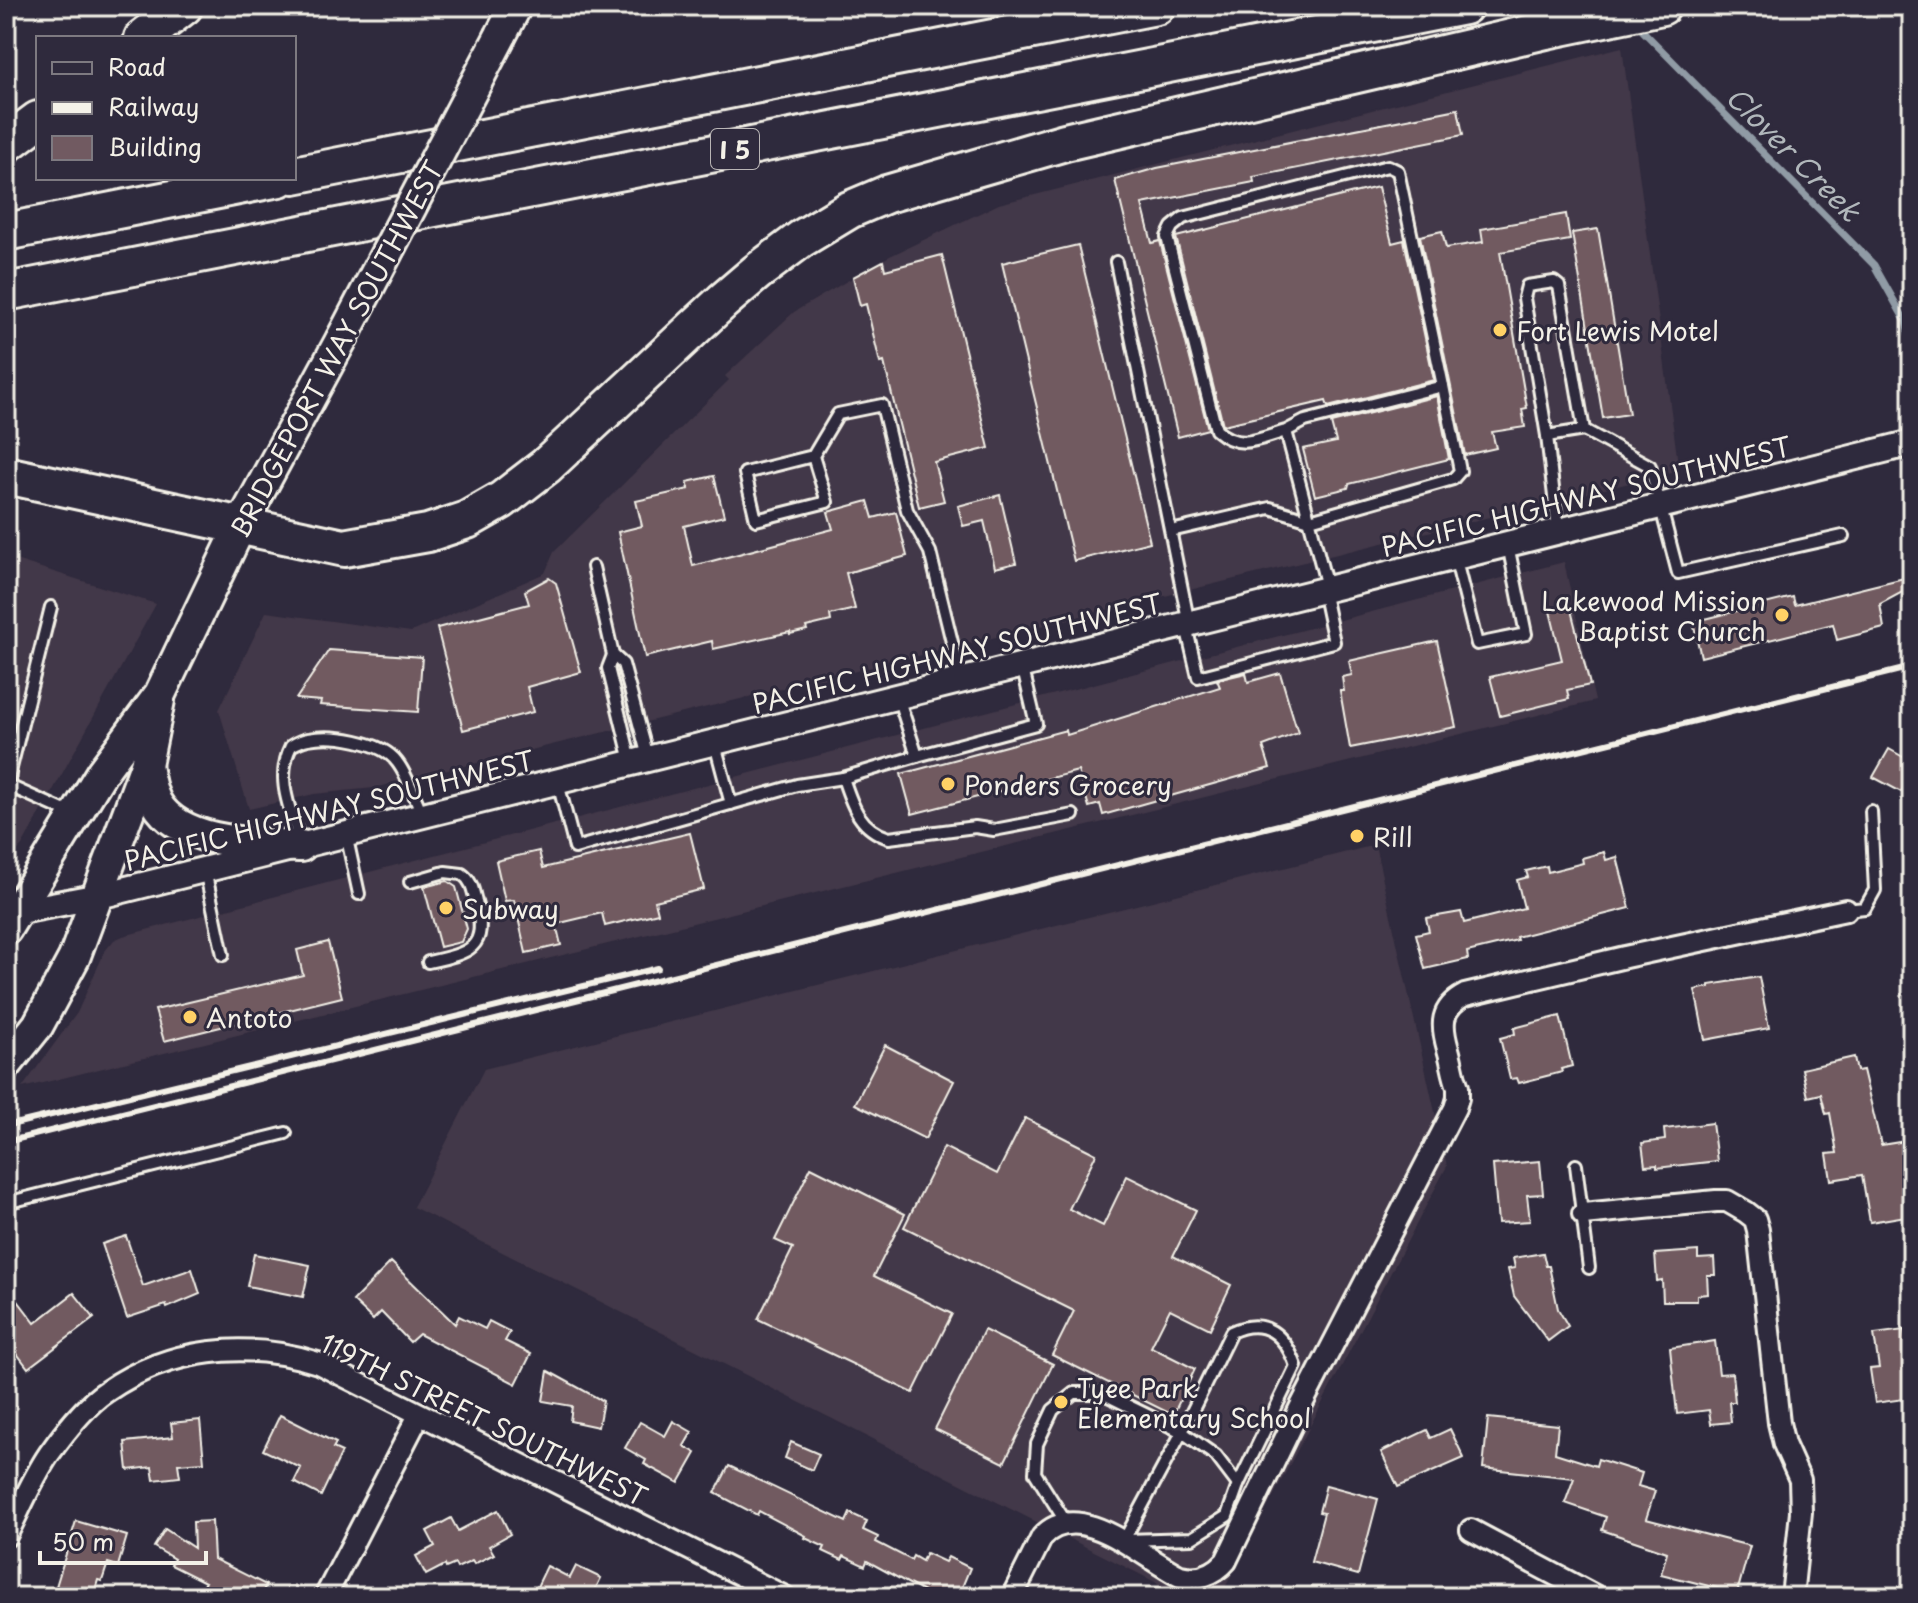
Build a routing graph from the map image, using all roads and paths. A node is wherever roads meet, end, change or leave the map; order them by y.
1 (184, 6) edge
2 (516, 6) edge
3 (1156, 6) edge
4 (1464, 6) edge
5 (1662, 6) edge
6 (146, 36) edge
7 (36, 122) edge
8 (6, 144) edge
9 (296, 175) edge
10 (269, 180) edge
11 (6, 232) edge
12 (1116, 262) dead end
13 (6, 292) edge
14 (1443, 386) junction
15 (1584, 430) junction
16 (1286, 431) junction
17 (1547, 436) junction
18 (1912, 443) edge
19 (813, 456) junction
20 (6, 475) edge
21 (1661, 506) junction
22 (1310, 520) junction
23 (241, 525) junction
24 (1171, 531) junction
25 (1558, 531) junction
26 (1843, 536) dead end
27 (1507, 544) junction
28 (1455, 557) junction
29 (593, 567) dead end
30 (1325, 590) junction
31 (51, 607) dead end
32 (1187, 624) junction
33 (613, 655) junction
34 (1022, 665) junction
35 (962, 680) junction
36 (160, 694) junction
37 (898, 697) junction
38 (125, 740) junction
39 (714, 742) junction
40 (917, 756) junction
41 (640, 761) junction
42 (146, 765) junction
43 (843, 778) junction
44 (558, 782) junction
45 (6, 786) edge
46 (731, 804) junction
47 (1871, 811) dead end
48 (423, 815) junction
49 (1073, 815) dead end
50 (75, 816) junction
51 (346, 834) junction
52 (301, 846) junction
53 (205, 870) junction
54 (410, 882) dead end
55 (359, 894) dead end
56 (99, 896) junction
57 (1846, 910) joint
58 (11, 921) edge
59 (223, 955) dead end
60 (428, 962) dead end
61 (6, 1065) edge
62 (286, 1133) dead end
63 (1576, 1165) dead end
64 (6, 1203) edge
65 (1583, 1214) junction
66 (1589, 1268) dead end
67 (419, 1415) junction
68 (1182, 1432) junction
69 (1238, 1485) junction
70 (1067, 1524) junction
71 (1471, 1530) dead end
72 (6, 1536) edge
73 (1124, 1540) junction
74 (325, 1597) edge
75 (785, 1597) edge
76 (1012, 1597) edge
77 (1597, 1597) edge
78 (1792, 1597) edge

1 - 6 highway
2 - 23 main road, BRIDGEPORT WAY SOUTHWEST, bridge
3 - 9 highway, I 5
4 - 13 highway, I 5
5 - 23 highway
7 - 8 highway
10 - 11 highway
12 - 24 lane
14 - 16 lane
14 - 16 lane
14 - 22 lane
15 - 17 lane
15 - 17 lane
15 - 21 lane
16 - 22 lane
17 - 25 lane
18 - 21 street, PACIFIC HIGHWAY SOUTHWEST
19 - 19 lane
19 - 35 lane
20 - 23 highway
21 - 25 street, PACIFIC HIGHWAY SOUTHWEST
21 - 26 lane
22 - 24 lane
22 - 30 lane
23 - 36 main road, BRIDGEPORT WAY SOUTHWEST
24 - 32 lane
25 - 27 street, PACIFIC HIGHWAY SOUTHWEST
27 - 28 street, PACIFIC HIGHWAY SOUTHWEST
27 - 28 lane
28 - 30 street, PACIFIC HIGHWAY SOUTHWEST
29 - 33 lane
30 - 32 street, PACIFIC HIGHWAY SOUTHWEST
30 - 32 lane
31 - 45 lane
32 - 34 street, PACIFIC HIGHWAY SOUTHWEST
33 - 41 lane
33 - 41 lane
34 - 35 street, PACIFIC HIGHWAY SOUTHWEST
34 - 40 lane
35 - 37 street, PACIFIC HIGHWAY SOUTHWEST
36 - 38 main road, BRIDGEPORT WAY SOUTHWEST
36 - 42 main road, BRIDGEPORT WAY SOUTHWEST
37 - 39 street, PACIFIC HIGHWAY SOUTHWEST
37 - 40 lane
38 - 50 main road, BRIDGEPORT WAY SOUTHWEST
38 - 56 main road
39 - 41 street, PACIFIC HIGHWAY SOUTHWEST
39 - 46 lane
40 - 43 lane
41 - 44 street, PACIFIC HIGHWAY SOUTHWEST
42 - 52 main road
42 - 56 main road, BRIDGEPORT WAY SOUTHWEST
43 - 46 lane
43 - 49 lane
44 - 46 lane
44 - 48 street, PACIFIC HIGHWAY SOUTHWEST
45 - 50 lane
47 - 57 lane
48 - 51 street, PACIFIC HIGHWAY SOUTHWEST
48 - 52 lane
50 - 58 main road, BRIDGEPORT WAY SOUTHWEST
51 - 52 street, PACIFIC HIGHWAY SOUTHWEST
51 - 55 lane
52 - 53 street, PACIFIC HIGHWAY SOUTHWEST
53 - 56 street, PACIFIC HIGHWAY SOUTHWEST
53 - 59 lane
54 - 60 lane
56 - 58 street, PACIFIC HIGHWAY SOUTHWEST
56 - 61 main road, BRIDGEPORT WAY SOUTHWEST
57 - 73 street
62 - 64 lane
63 - 65 lane
65 - 66 lane
65 - 78 street
67 - 72 street, 119TH STREET SOUTHWEST
67 - 74 street
67 - 75 street, 119TH STREET SOUTHWEST
68 - 69 lane
68 - 69 lane
68 - 70 lane
68 - 73 lane
69 - 73 lane
70 - 73 street
70 - 76 street
71 - 77 street

